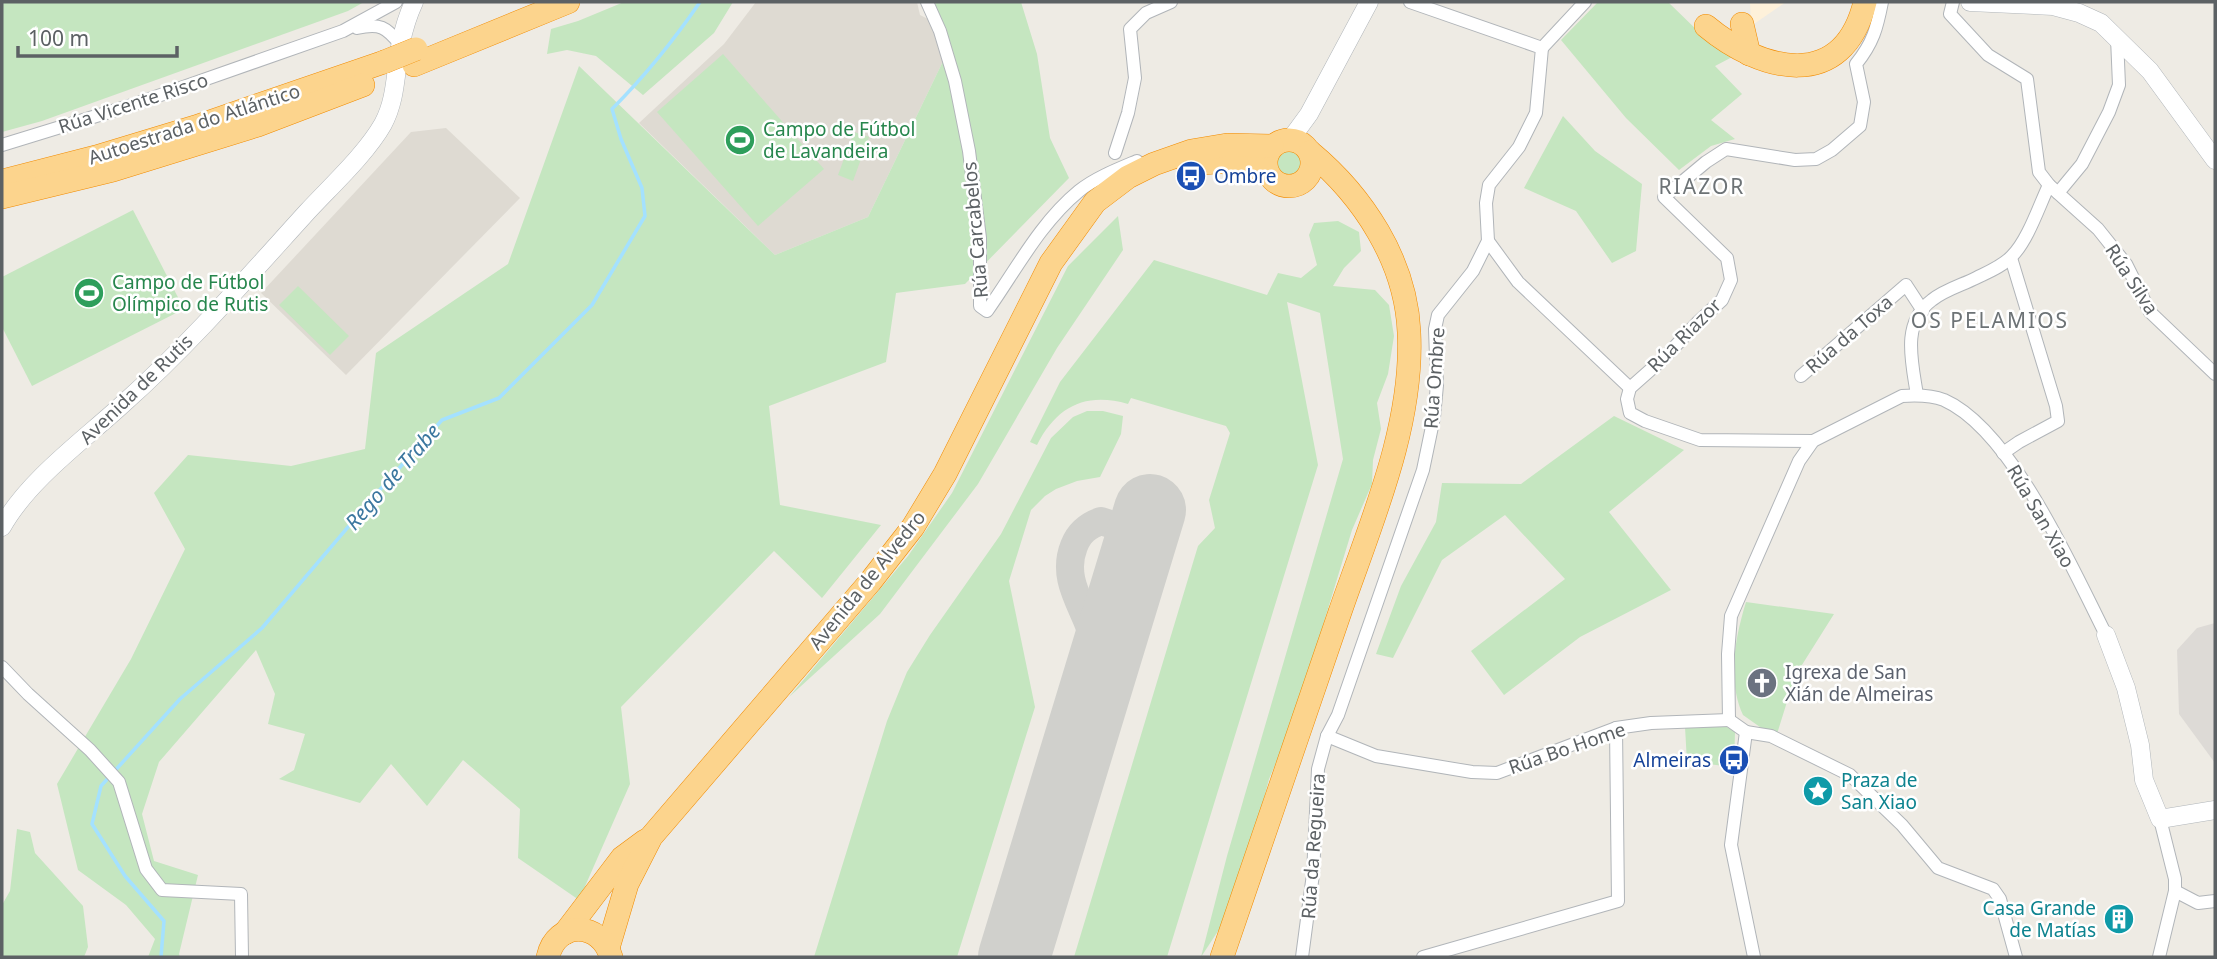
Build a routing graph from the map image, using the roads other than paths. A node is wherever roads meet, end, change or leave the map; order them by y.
1 (380, 2) edge
2 (397, 2) edge
3 (413, 2) edge
4 (532, 2) edge
5 (568, 2) edge
6 (927, 2) edge
7 (1171, 2) edge
8 (1369, 2) edge
9 (1410, 2) edge
10 (1585, 2) edge
11 (1856, 2) edge
12 (1865, 2) edge
13 (1882, 2) edge
14 (1953, 2) edge
15 (1970, 2) edge
16 (1706, 26) dead end
17 (344, 31) junction
18 (1745, 38) junction
19 (2118, 38) junction
20 (1542, 48) junction
21 (410, 53) junction
22 (383, 70) junction
23 (2, 145) edge
24 (1294, 146) junction
25 (1115, 152) dead end
26 (2215, 160) edge
27 (1154, 164) junction
28 (1267, 173) junction
29 (2, 181) edge
30 (1303, 182) junction
31 (2053, 189) junction
32 (2, 197) edge
33 (1081, 221) junction
34 (1488, 241) junction
35 (1388, 250) junction
36 (2011, 258) junction
37 (1923, 310) junction
38 (2215, 374) edge
39 (1801, 376) dead end
40 (1630, 388) junction
41 (1917, 395) junction
42 (1813, 441) junction
43 (2003, 453) junction
44 (2, 527) edge
45 (2106, 635) joint
46 (2, 667) edge
47 (1729, 720) junction
48 (1616, 728) junction
49 (1746, 732) junction
50 (1327, 736) junction
51 (2215, 810) edge
52 (2160, 819) junction
53 (651, 837) junction
54 (2175, 891) junction
55 (2215, 901) edge
56 (565, 933) junction
57 (610, 952) edge
58 (548, 956) edge
59 (242, 957) edge
60 (1222, 957) edge
61 (1302, 957) edge
62 (1423, 957) edge
63 (1754, 957) edge
64 (2016, 957) edge
65 (2159, 957) edge

1 - 17 street, Rúa Vicente Risco
2 - 3 street
2 - 17 street, Rúa Vicente Risco
2 - 21 street, Avenida de Rutis
3 - 21 street, Avenida de Rutis
4 - 21 highway
5 - 21 highway
6 - 27 street, Rúa Carcabelos
7 - 25 street
8 - 24 street
9 - 20 street
10 - 20 street
11 - 18 highway
12 - 18 highway
13 - 40 street, Rúa Riazor
14 - 31 street
15 - 19 street
16 - 18 highway
17 - 21 street
17 - 23 street, Rúa Vicente Risco
19 - 26 street
19 - 31 street
20 - 34 street
21 - 22 highway, bridge
21 - 44 street, Avenida de Rutis
22 - 29 highway, Autoestrada do Atlántico
22 - 32 highway, Autoestrada do Atlántico
24 - 27 highway, Avenida de Alvedro
24 - 28 highway
24 - 30 highway
24 - 35 highway
27 - 33 highway, Avenida de Alvedro
28 - 30 highway
28 - 33 highway, Avenida de Alvedro
30 - 35 highway
31 - 36 street
31 - 38 street, Rúa Silva
33 - 53 highway, Avenida de Alvedro
34 - 40 street
34 - 50 street, Rúa Ombre
35 - 60 highway
36 - 37 street
36 - 43 street
37 - 39 street, Rúa da Toxa
37 - 41 street
40 - 42 street, Rúa Riazor
41 - 42 street
41 - 43 street, Rúa San Xiao
42 - 47 street
43 - 45 street, Rúa San Xiao
45 - 52 street, Rúa San Xiao
46 - 59 street
47 - 48 street, Rúa Bo Home
47 - 49 street
48 - 50 street, Rúa Bo Home
48 - 62 street
49 - 63 street
49 - 64 street
50 - 61 street, Rúa da Regueira
51 - 52 street
52 - 54 street
53 - 56 highway, Avenida de Alvedro
53 - 57 highway, Avenida de Alvedro
54 - 55 street
54 - 65 street
56 - 57 highway
56 - 58 highway, Avenida de Alvedro

